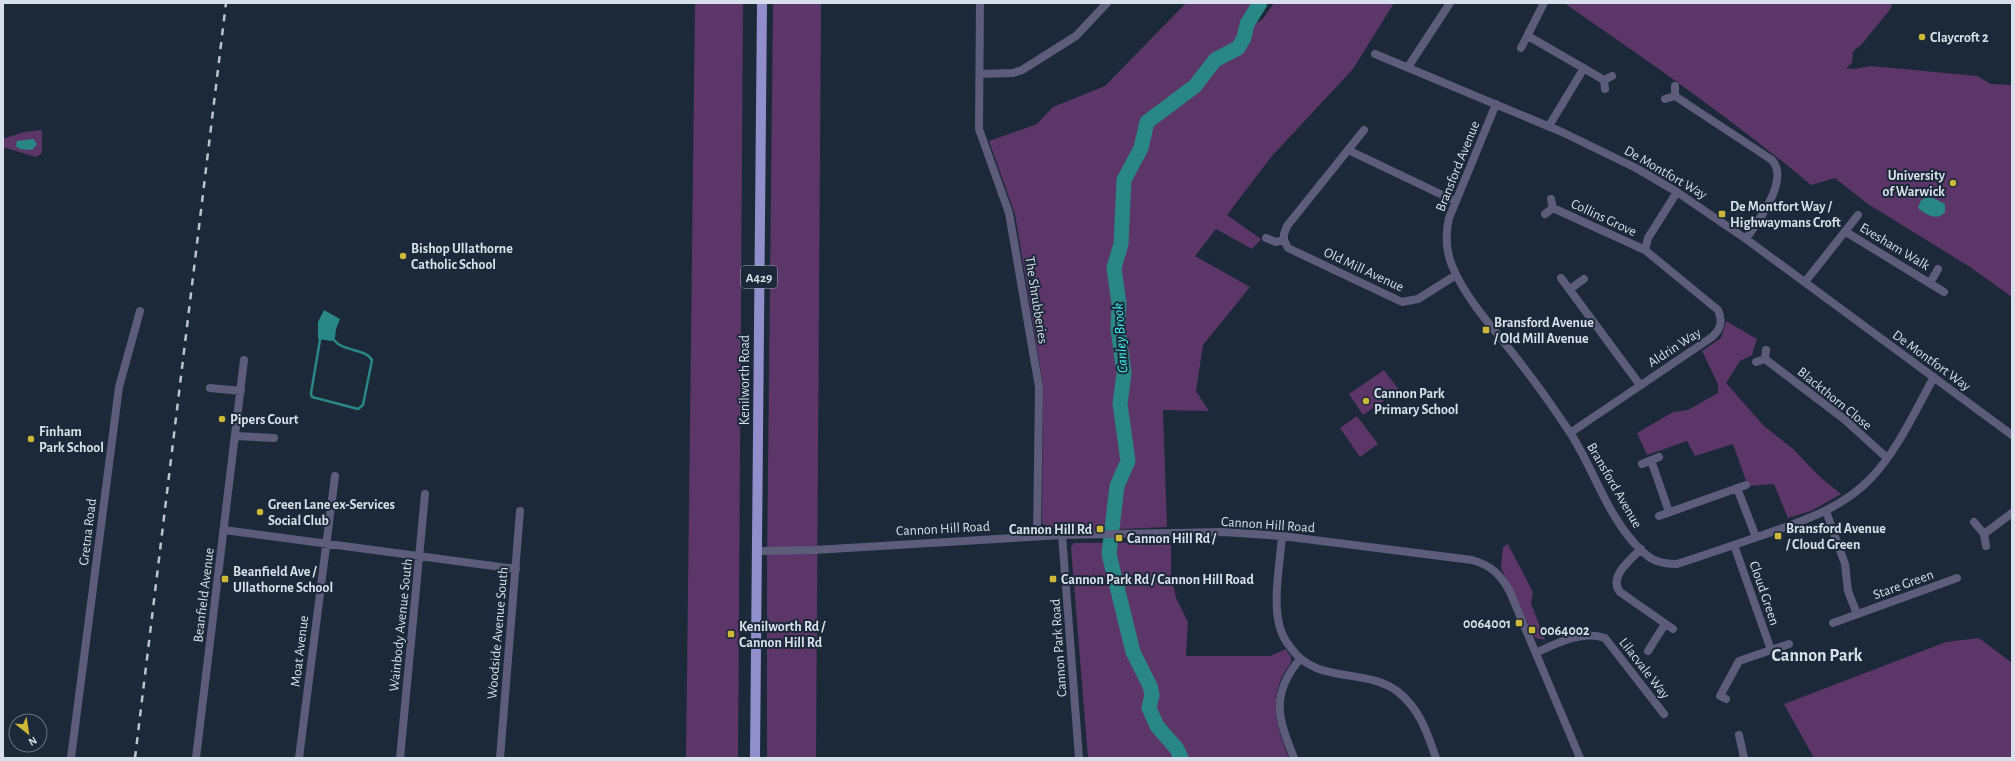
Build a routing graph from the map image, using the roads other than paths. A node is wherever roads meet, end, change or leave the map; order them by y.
1 (762, 3) edge
2 (980, 3) edge
3 (1107, 3) edge
4 (1450, 3) edge
5 (1544, 3) edge
6 (1528, 36) junction
7 (1521, 48) dead end
8 (1375, 54) dead end
9 (1408, 67) junction
10 (1584, 68) junction
11 (980, 74) junction
12 (1612, 76) dead end
13 (1604, 80) junction
14 (1675, 86) dead end
15 (1604, 89) dead end
16 (1675, 96) junction
17 (1665, 100) dead end
18 (1496, 104) junction
19 (1549, 126) junction
20 (1364, 130) dead end
21 (1348, 150) junction
22 (1677, 192) junction
23 (1552, 199) dead end
24 (1455, 201) junction
25 (1553, 208) junction
26 (1545, 214) dead end
27 (1858, 215) dead end
28 (1846, 232) junction
29 (1266, 238) dead end
30 (1746, 239) junction
31 (1284, 240) junction
32 (1644, 250) junction
33 (1938, 269) dead end
34 (1456, 275) junction
35 (1561, 278) dead end
36 (1584, 279) dead end
37 (1805, 282) junction
38 (1930, 283) junction
39 (1570, 289) junction
40 (1944, 292) dead end
41 (140, 311) dead end
42 (1766, 350) dead end
43 (1765, 359) junction
44 (244, 360) dead end
45 (1756, 362) dead end
46 (1934, 377) junction
47 (1640, 385) junction
48 (210, 388) dead end
49 (241, 391) junction
50 (1570, 433) junction
51 (2012, 435) edge
52 (235, 436) junction
53 (274, 438) dead end
54 (1659, 456) dead end
55 (1887, 458) junction
56 (1651, 460) junction
57 (1642, 464) dead end
58 (335, 476) dead end
59 (1746, 485) dead end
60 (1737, 488) junction
61 (426, 494) dead end
62 (520, 511) dead end
63 (1826, 511) junction
64 (1669, 512) junction
65 (2012, 513) edge
66 (1659, 516) dead end
67 (1974, 522) dead end
68 (224, 530) junction
69 (1984, 534) junction
70 (1062, 535) junction
71 (1282, 536) junction
72 (1037, 537) junction
73 (1756, 537) junction
74 (326, 544) junction
75 (1734, 545) junction
76 (1986, 546) dead end
77 (1641, 550) junction
78 (757, 551) junction
79 (420, 556) junction
80 (516, 569) junction
81 (1957, 578) dead end
82 (1857, 614) junction
83 (1832, 623) dead end
84 (1665, 624) junction
85 (1673, 629) dead end
86 (1789, 644) dead end
87 (1772, 650) junction
88 (1648, 651) dead end
89 (1536, 653) junction
90 (1300, 659) junction
91 (1726, 699) dead end
92 (1664, 714) dead end
93 (1739, 735) dead end
94 (71, 758) edge
95 (196, 758) edge
96 (299, 758) edge
97 (400, 758) edge
98 (500, 758) edge
99 (755, 758) edge
100 (1079, 758) edge
101 (1294, 758) edge
102 (1436, 758) edge
103 (1580, 758) edge
104 (1744, 758) edge

1 - 78 main road, Kenilworth Road / A429
2 - 11 street, The Shrubberies
3 - 11 street
4 - 9 street
5 - 6 street
6 - 7 street
6 - 10 street
8 - 9 street, De Montfort Way
9 - 18 street, De Montfort Way
10 - 13 street
10 - 19 street
11 - 72 street, The Shrubberies
12 - 13 street
13 - 15 street
14 - 16 street
16 - 17 street
16 - 30 street
18 - 19 street, De Montfort Way
18 - 24 street, Bransford Avenue
19 - 22 street, De Montfort Way
20 - 21 street
21 - 24 street
21 - 31 street
22 - 30 street, De Montfort Way
22 - 32 street
23 - 25 street, Collins Grove
24 - 34 street, Bransford Avenue
25 - 26 street, Collins Grove
25 - 32 street, Collins Grove
27 - 28 street, Evesham Walk
28 - 37 street, Evesham Walk
28 - 38 street, Evesham Walk
29 - 31 street
30 - 37 street, De Montfort Way
31 - 34 street, Old Mill Avenue
32 - 47 street, Aldrin Way
33 - 38 street, Evesham Walk
34 - 50 street, Bransford Avenue
35 - 39 street
36 - 39 street
37 - 46 street, De Montfort Way
38 - 40 street, Evesham Walk
39 - 47 street
41 - 94 street, Gretna Road
42 - 43 street
43 - 45 street
43 - 55 street, Blackthorn Close
44 - 49 street, Beanfield Avenue
46 - 51 street, De Montfort Way
46 - 55 street, Bransford Avenue
47 - 50 street, Aldrin Way
48 - 49 street
49 - 52 street, Beanfield Avenue
50 - 77 street, Bransford Avenue
52 - 53 street
52 - 68 street, Beanfield Avenue
54 - 56 street
55 - 63 street, Bransford Avenue
56 - 57 street
56 - 64 street
58 - 74 street, Moat Avenue
59 - 60 street
60 - 64 street
60 - 73 street
61 - 79 street, Wainbody Avenue South
62 - 80 street, Woodside Avenue South
63 - 73 street, Bransford Avenue
63 - 82 street
64 - 66 street
65 - 69 street
67 - 69 street
68 - 74 street
68 - 95 street, Beanfield Avenue
69 - 76 street
70 - 71 street, Cannon Hill Road
70 - 72 street, Cannon Hill Road
70 - 100 street, Cannon Park Road
71 - 89 street, Cannon Hill Road
71 - 90 street
72 - 78 street, Cannon Hill Road
73 - 75 street, Bransford Avenue
74 - 79 street
74 - 96 street, Moat Avenue
75 - 77 street, Bransford Avenue
75 - 87 street, Cloud Green
77 - 84 street
78 - 99 main road, Kenilworth Road / A429
79 - 80 street
79 - 97 street, Wainbody Avenue South
80 - 98 street, Woodside Avenue South
81 - 82 street, Stare Green
82 - 83 street, Stare Green
84 - 85 street
84 - 88 street
86 - 87 street
87 - 91 street
89 - 92 street, Lilacvale Way
89 - 103 street, Cannon Hill Road
90 - 101 street
90 - 102 street
93 - 104 street

